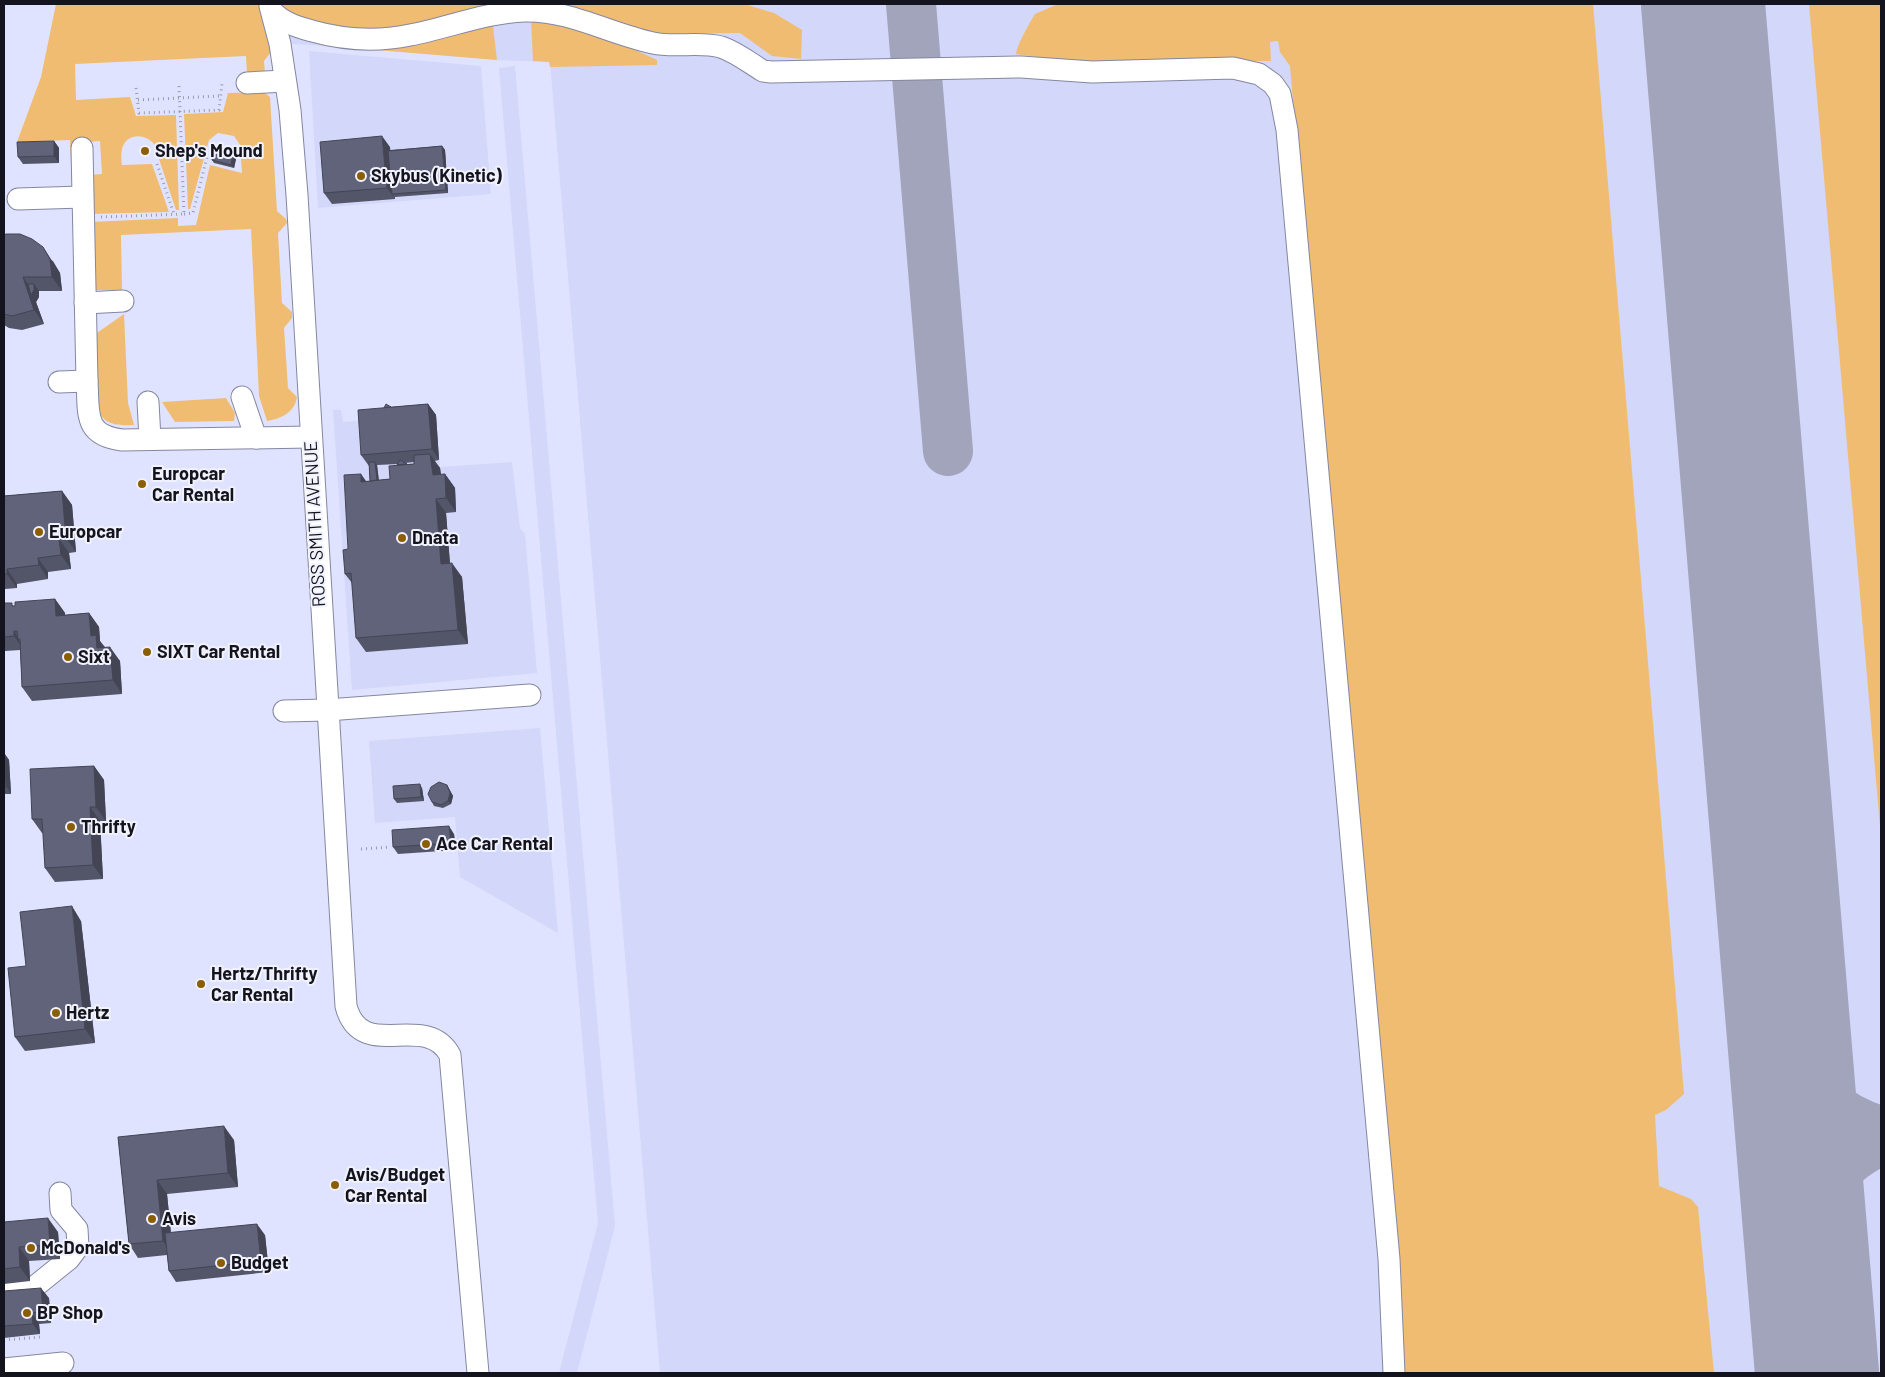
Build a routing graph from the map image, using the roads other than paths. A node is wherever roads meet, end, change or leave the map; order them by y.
1 (271, 7) edge
2 (285, 81) junction
3 (247, 82) dead end
4 (82, 148) dead end
5 (82, 197) junction
6 (18, 199) dead end
7 (123, 301) dead end
8 (85, 303) junction
9 (87, 381) junction
10 (58, 382) dead end
11 (242, 397) dead end
12 (148, 402) dead end
13 (310, 437) junction
14 (256, 438) junction
15 (150, 439) junction
16 (530, 695) dead end
17 (327, 710) junction
18 (284, 712) dead end
19 (61, 1202) dead end
20 (4, 1292) edge
21 (63, 1363) dead end
22 (4, 1370) edge
23 (478, 1373) edge
24 (1394, 1373) edge

1 - 2 lane, ROSS SMITH AVENUE
1 - 24 lane
2 - 3 lane
2 - 13 lane, ROSS SMITH AVENUE
4 - 5 lane
5 - 6 lane
5 - 8 lane
7 - 8 lane
8 - 9 lane
9 - 10 lane
9 - 15 lane
11 - 14 lane
12 - 15 lane
13 - 14 lane
13 - 17 lane, ROSS SMITH AVENUE
14 - 15 lane
16 - 17 lane
17 - 18 lane
17 - 23 lane, ROSS SMITH AVENUE
19 - 20 lane
21 - 22 lane

